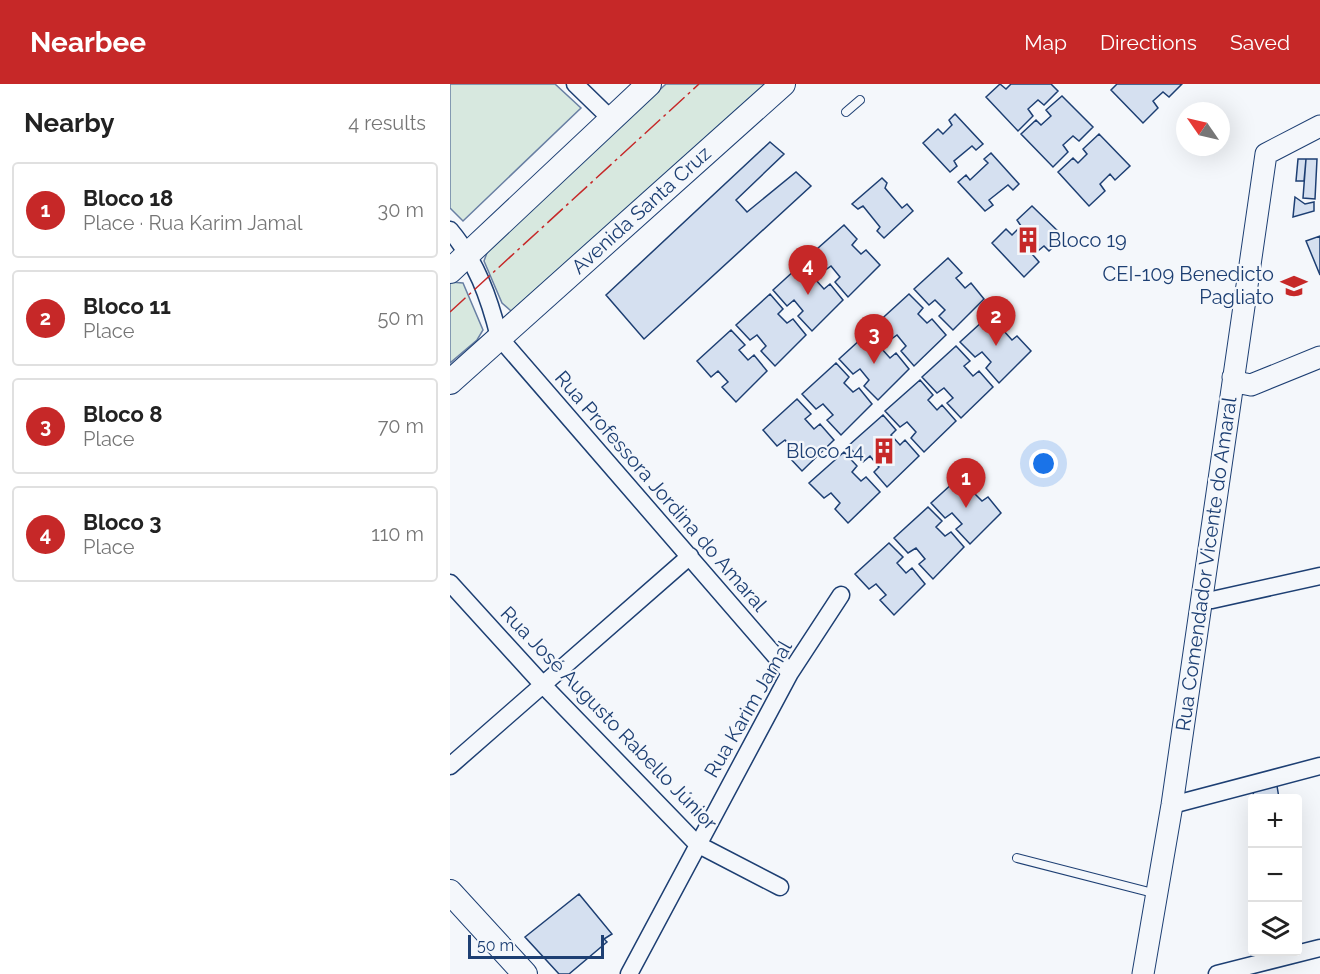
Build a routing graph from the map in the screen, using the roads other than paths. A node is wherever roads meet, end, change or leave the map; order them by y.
1 (575, 84) edge
2 (649, 84) edge
3 (783, 84) edge
4 (860, 100) dead end
5 (846, 112) dead end
6 (611, 119) junction
7 (1320, 126) edge
8 (450, 230) edge
9 (469, 253) junction
10 (450, 271) edge
11 (498, 337) junction
12 (1320, 357) edge
13 (1233, 377) junction
14 (450, 382) edge
15 (690, 556) junction
16 (1320, 576) edge
17 (450, 583) edge
18 (841, 595) dead end
19 (1200, 600) junction
20 (790, 674) junction
21 (543, 685) junction
22 (450, 766) edge
23 (1320, 766) edge
24 (1172, 805) junction
25 (697, 844) junction
26 (1017, 858) dead end
27 (780, 887) dead end
28 (450, 892) edge
29 (1157, 894) junction
30 (1320, 948) edge
31 (525, 974) edge
32 (629, 974) edge
33 (1143, 974) edge
34 (1217, 974) edge

1 - 6 street
2 - 6 main road
3 - 11 main road, Avenida Santa Cruz
4 - 5 lane
6 - 9 main road
7 - 13 street, Rua Comendador Vicente do Amaral
8 - 9 street
9 - 10 main road
9 - 11 street
11 - 14 main road, Avenida Santa Cruz
11 - 15 street, Rua Professora Jordina do Amaral
12 - 13 street
13 - 19 street, Rua Comendador Vicente do Amaral
15 - 20 street, Rua Professora Jordina do Amaral
15 - 21 street
16 - 19 street
17 - 21 street, Rua José Augusto Rabello Júnior
18 - 20 street, Rua Karim Jamal
19 - 24 street, Rua Comendador Vicente do Amaral
20 - 25 street, Rua Karim Jamal
21 - 22 street
21 - 25 street, Rua José Augusto Rabello Júnior
23 - 24 street
24 - 29 street, Rua Comendador Vicente do Amaral
25 - 27 street, Rua José Augusto Rabello Júnior
25 - 32 street, Rua Karim Jamal
26 - 29 lane
28 - 31 main road
29 - 33 street, Rua Comendador Vicente do Amaral
30 - 34 street

